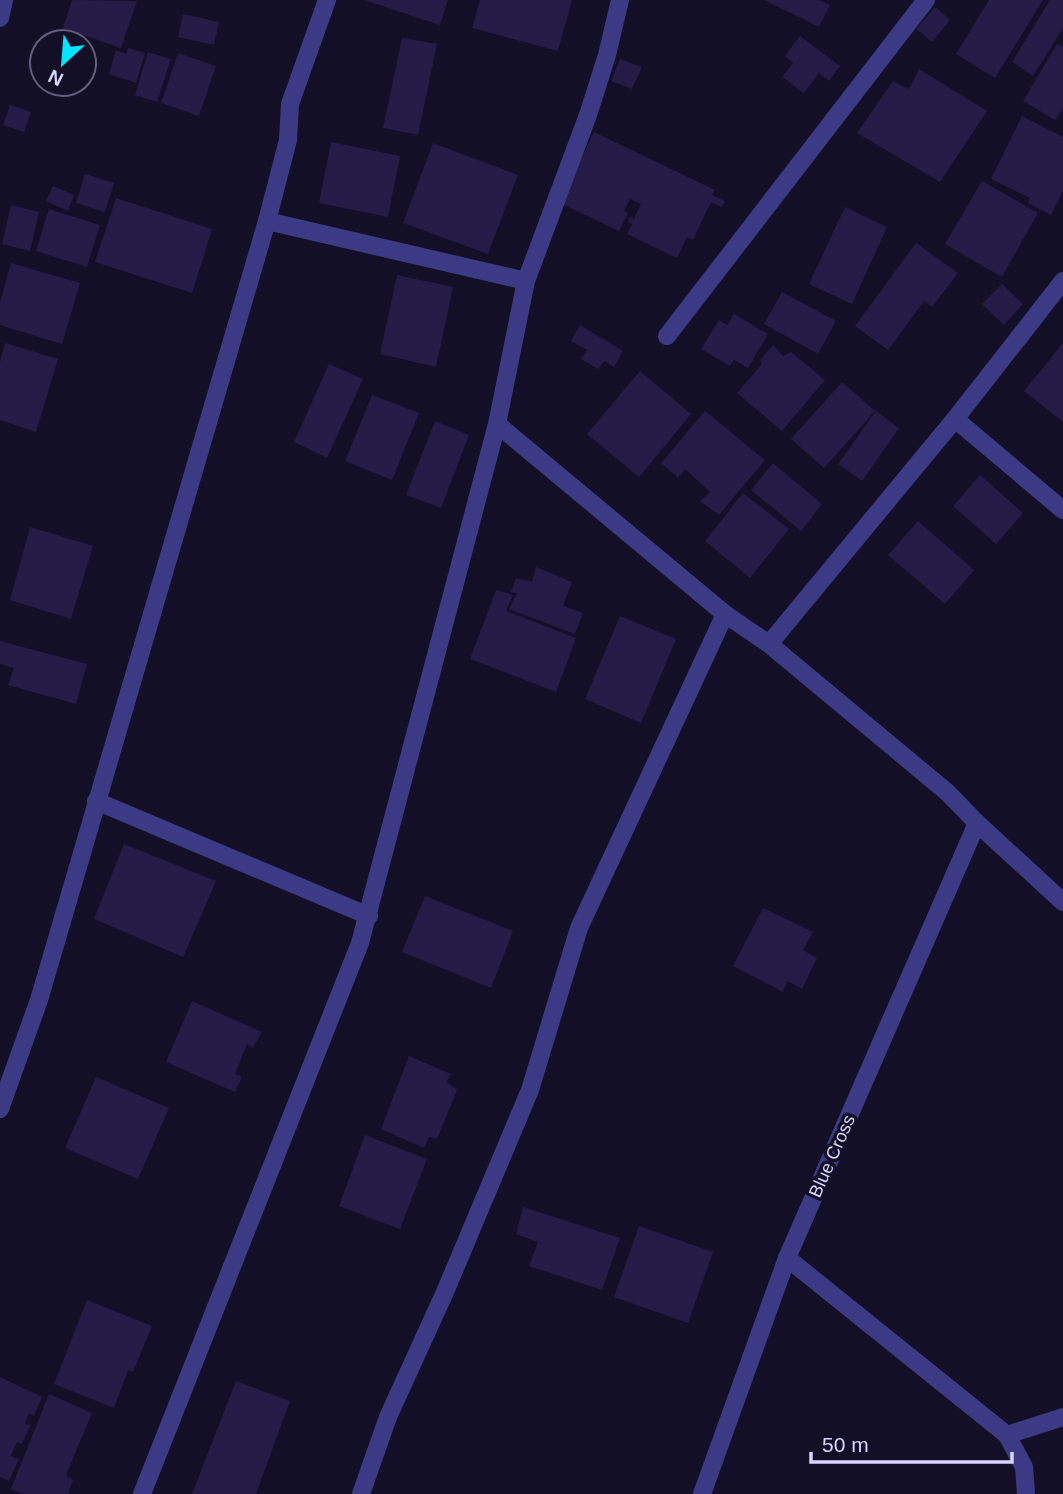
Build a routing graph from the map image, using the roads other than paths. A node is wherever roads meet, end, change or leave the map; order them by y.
1 (4, 0) edge
2 (327, 0) edge
3 (620, 0) edge
4 (926, 0) edge
5 (0, 18) edge
6 (267, 221) junction
7 (526, 281) junction
8 (1063, 281) edge
9 (667, 336) dead end
10 (956, 419) junction
11 (497, 424) junction
12 (1063, 509) edge
13 (725, 614) junction
14 (769, 644) junction
15 (96, 800) junction
16 (976, 823) junction
17 (1063, 902) edge
18 (369, 916) junction
19 (0, 1109) edge
20 (787, 1258) junction
21 (1063, 1417) edge
22 (1007, 1435) junction
23 (142, 1494) edge
24 (361, 1494) edge
25 (702, 1494) edge
26 (1026, 1494) edge

1 - 5 street
2 - 6 street
3 - 7 street
4 - 9 street
6 - 7 street
6 - 15 street
7 - 11 street
8 - 10 street
10 - 12 street
10 - 14 street
11 - 13 street
11 - 18 street
13 - 14 street
13 - 24 street
14 - 16 street
15 - 18 street
15 - 19 street
16 - 17 street
16 - 20 street, Blue Cross
18 - 23 street
20 - 22 street
20 - 25 street, Blue Cross
21 - 22 street
22 - 26 street

